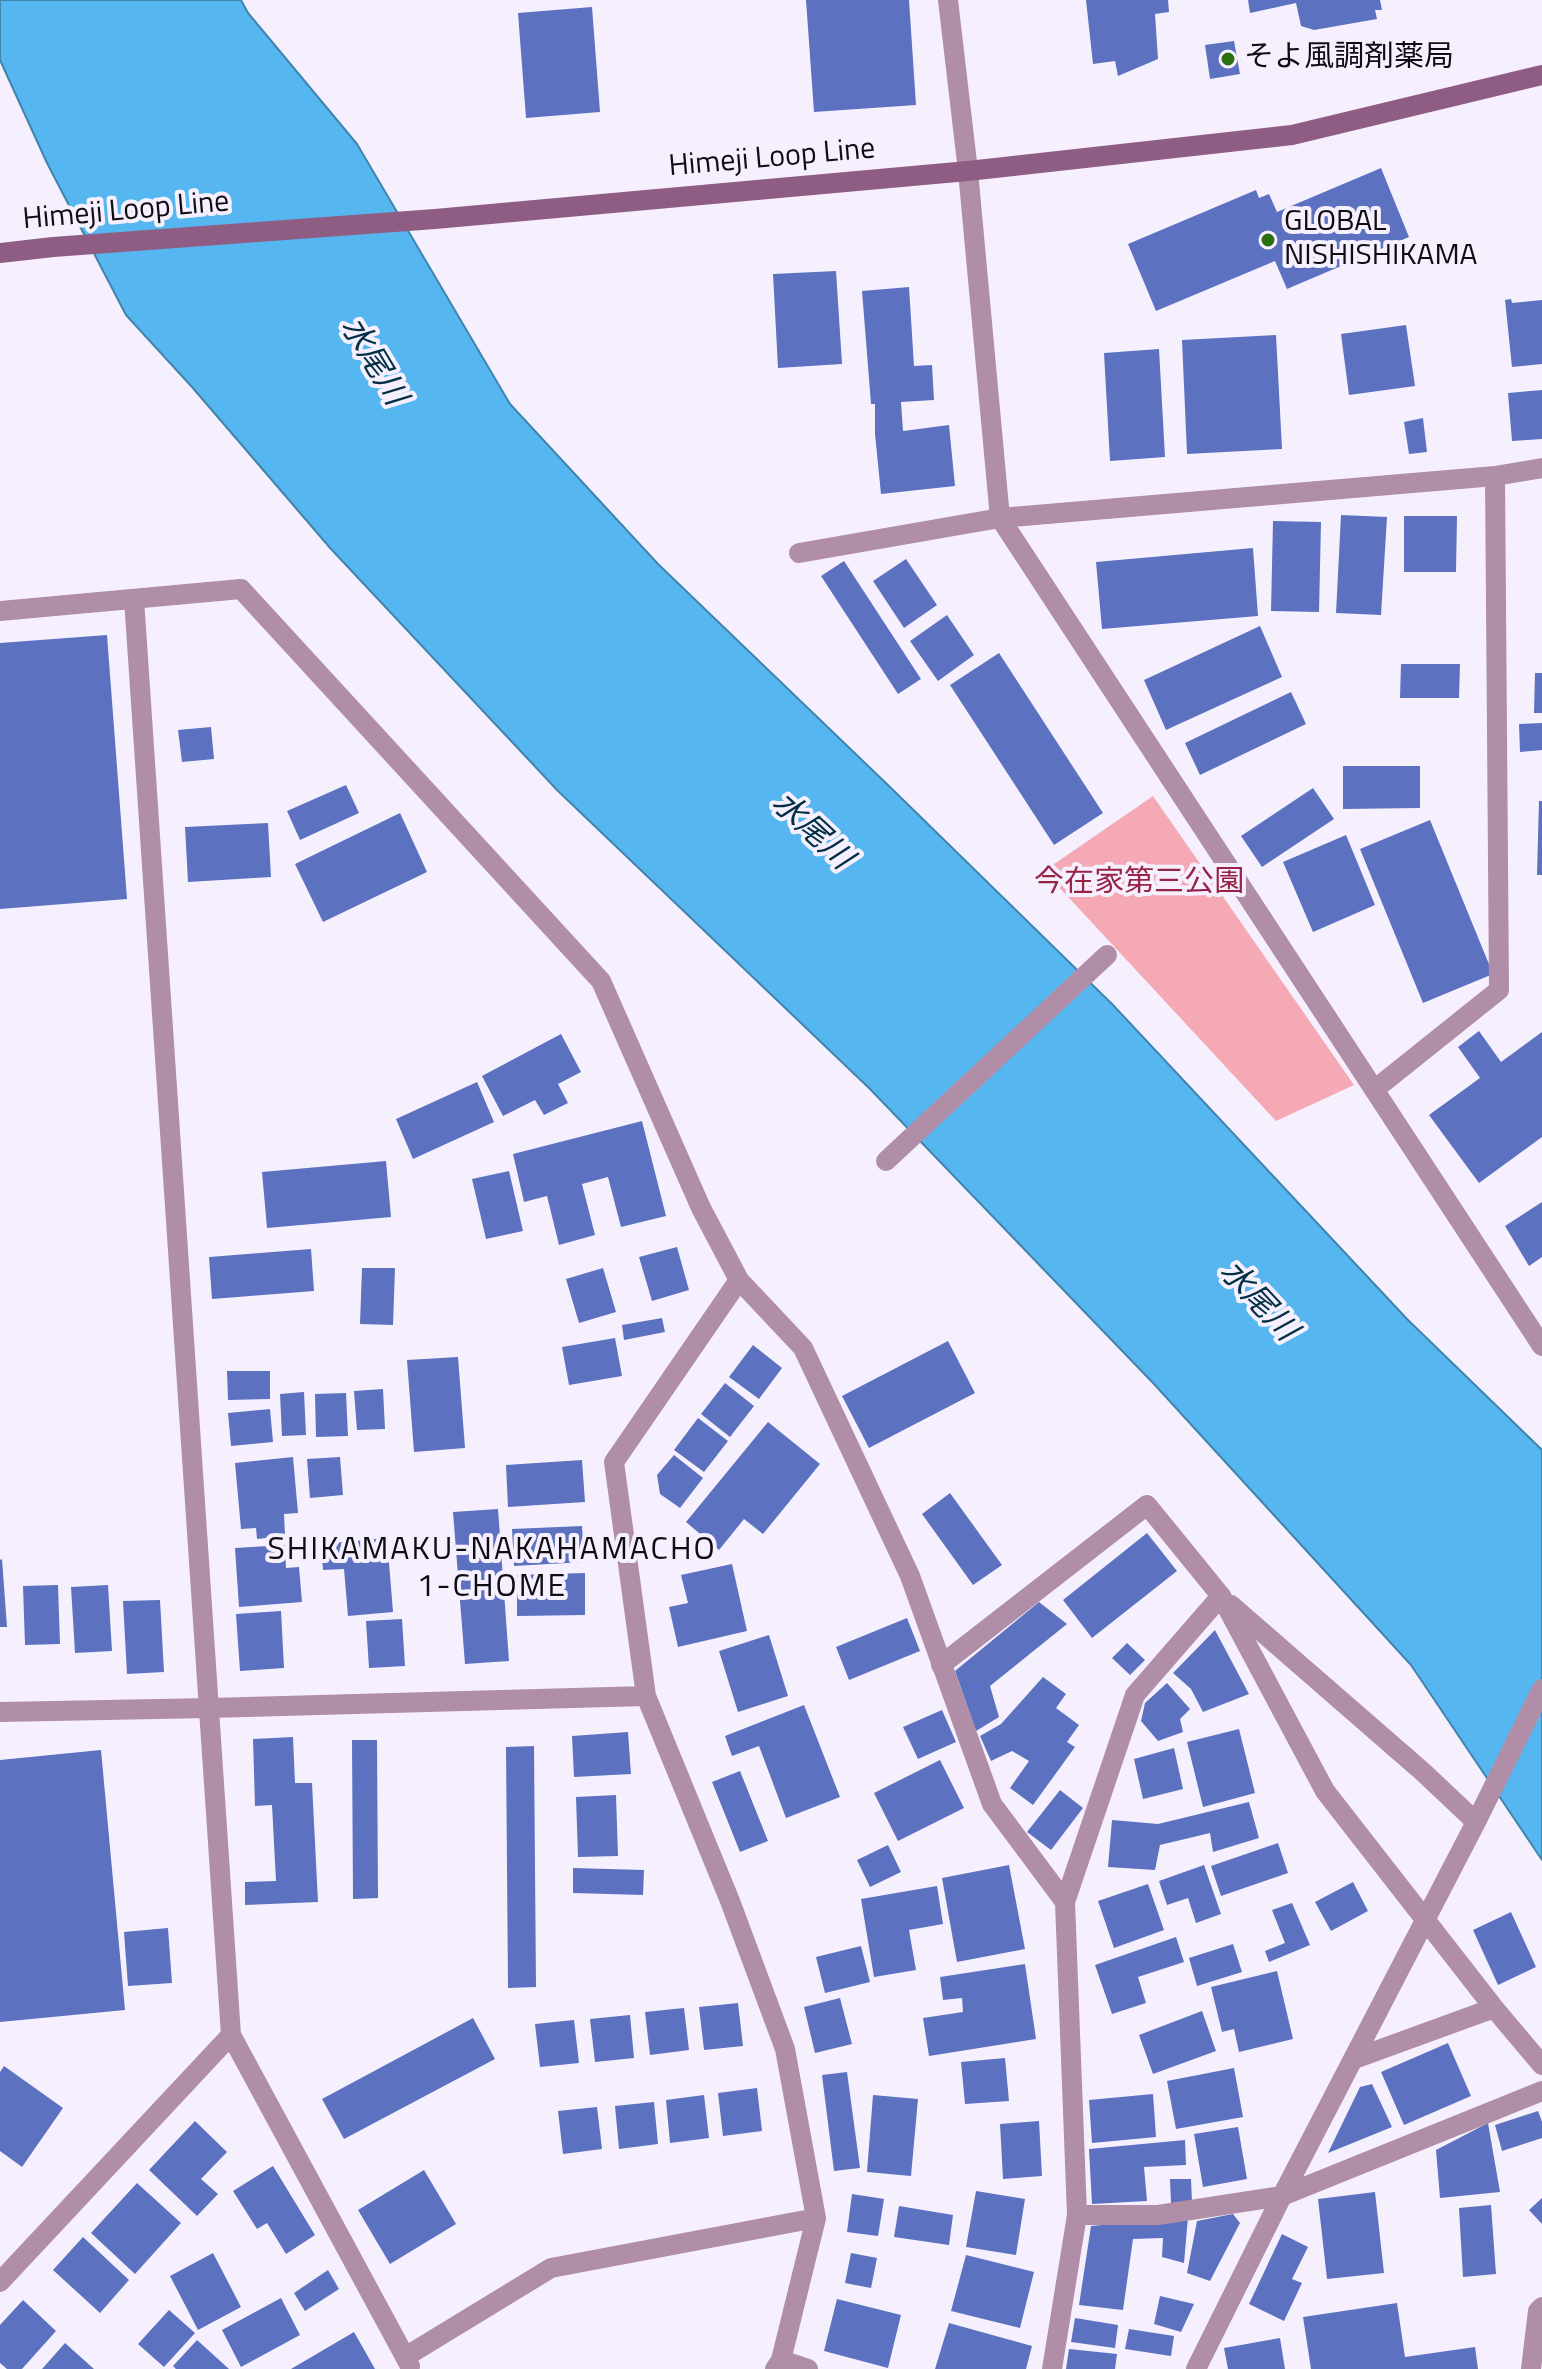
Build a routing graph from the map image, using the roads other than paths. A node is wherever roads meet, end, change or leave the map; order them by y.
1 (948, 0) edge
2 (1542, 75) edge
3 (968, 171) junction
4 (0, 253) edge
5 (1542, 468) edge
6 (1495, 476) junction
7 (1000, 518) junction
8 (799, 553) dead end
9 (134, 599) junction
10 (0, 611) edge
11 (1107, 955) dead end
12 (1374, 1090) junction
13 (886, 1161) dead end
14 (739, 1280) junction
15 (1542, 1346) edge
16 (1221, 1596) junction
17 (941, 1665) junction
18 (1542, 1689) edge
19 (646, 1696) junction
20 (210, 1708) junction
21 (0, 1712) edge
22 (1476, 1822) junction
23 (1065, 1902) junction
24 (1425, 1919) junction
25 (1494, 2008) junction
26 (231, 2035) junction
27 (1354, 2059) junction
28 (1542, 2065) edge
29 (1542, 2091) edge
30 (1282, 2196) junction
31 (1077, 2215) junction
32 (816, 2218) junction
33 (0, 2282) edge
34 (1542, 2307) edge
35 (408, 2363) edge
36 (778, 2365) edge
37 (808, 2369) edge
38 (1052, 2369) edge
39 (1196, 2369) edge
40 (1531, 2369) edge

1 - 3 street
2 - 3 main road, Himeji Loop Line
3 - 4 main road, Himeji Loop Line
3 - 7 street
5 - 6 street
6 - 7 street
6 - 12 street
7 - 8 street
7 - 12 street
9 - 10 street
9 - 14 street
9 - 20 street
11 - 13 street
12 - 15 street
14 - 17 street
14 - 19 street
16 - 17 street
16 - 22 street
16 - 23 street
16 - 24 street
17 - 23 street
18 - 22 street
19 - 20 street
19 - 32 street
20 - 21 street
20 - 26 street
22 - 24 street
23 - 31 street
24 - 25 street
24 - 27 street
25 - 27 street
25 - 28 street
26 - 33 street
26 - 35 street
27 - 30 street
29 - 30 street
30 - 31 street
30 - 39 street
31 - 38 street
32 - 35 street
32 - 36 street
34 - 40 street
36 - 37 street

